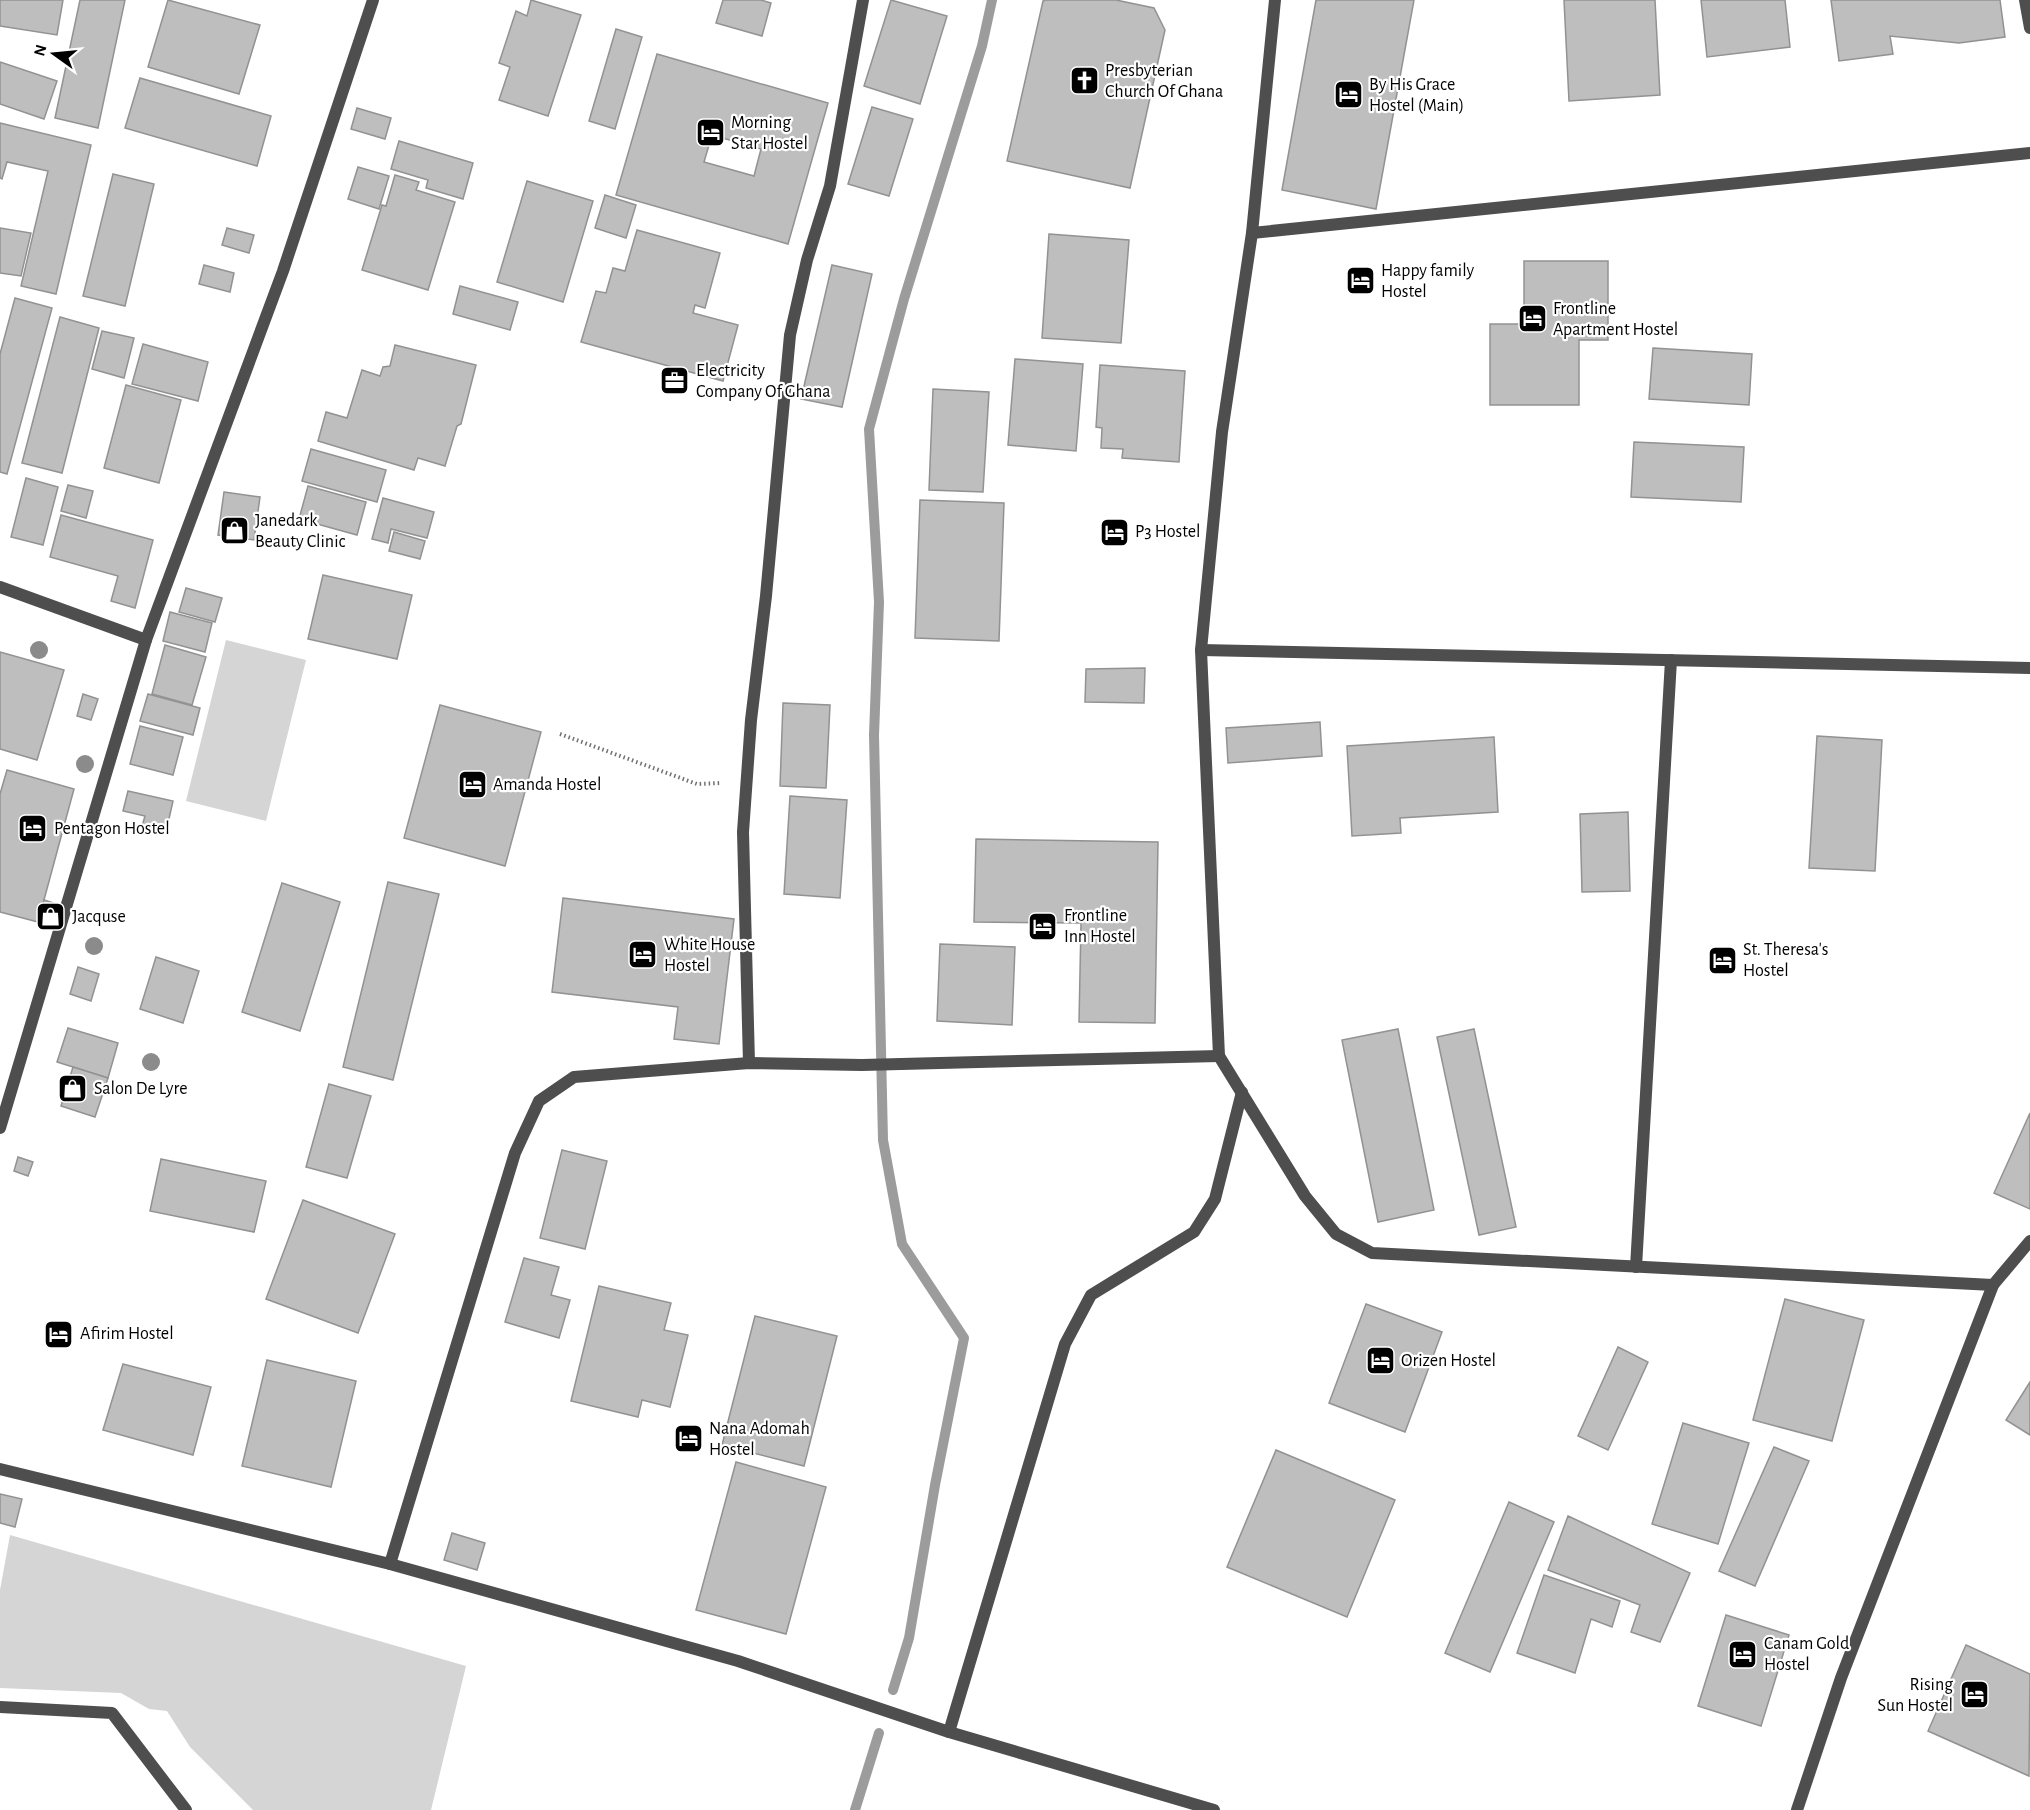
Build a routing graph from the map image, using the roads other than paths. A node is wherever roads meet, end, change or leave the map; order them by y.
1 (373, 0) edge
2 (863, 0) edge
3 (1275, 0) edge
4 (2025, 0) edge
5 (2030, 28) edge
6 (2030, 153) edge
7 (1252, 234) junction
8 (0, 587) edge
9 (146, 640) junction
10 (1201, 650) junction
11 (1671, 660) junction
12 (2030, 668) edge
13 (1219, 1056) junction
14 (749, 1063) junction
15 (1242, 1092) junction
16 (0, 1128) edge
17 (2030, 1241) edge
18 (1636, 1267) junction
19 (1993, 1285) junction
20 (0, 1469) edge
21 (390, 1564) junction
22 (0, 1707) edge
23 (949, 1732) junction
24 (186, 1810) edge
25 (1214, 1810) edge
26 (1797, 1810) edge

1 - 9 street
2 - 14 street
3 - 7 street
4 - 5 street
6 - 7 street
7 - 10 street
8 - 9 street
9 - 16 street
10 - 11 street
10 - 13 street
11 - 12 street
11 - 18 street
13 - 14 street
13 - 15 street
14 - 21 street
15 - 18 street
15 - 23 street
17 - 19 street
18 - 19 street
19 - 26 street
20 - 21 street
21 - 23 street
22 - 24 street
23 - 25 street

